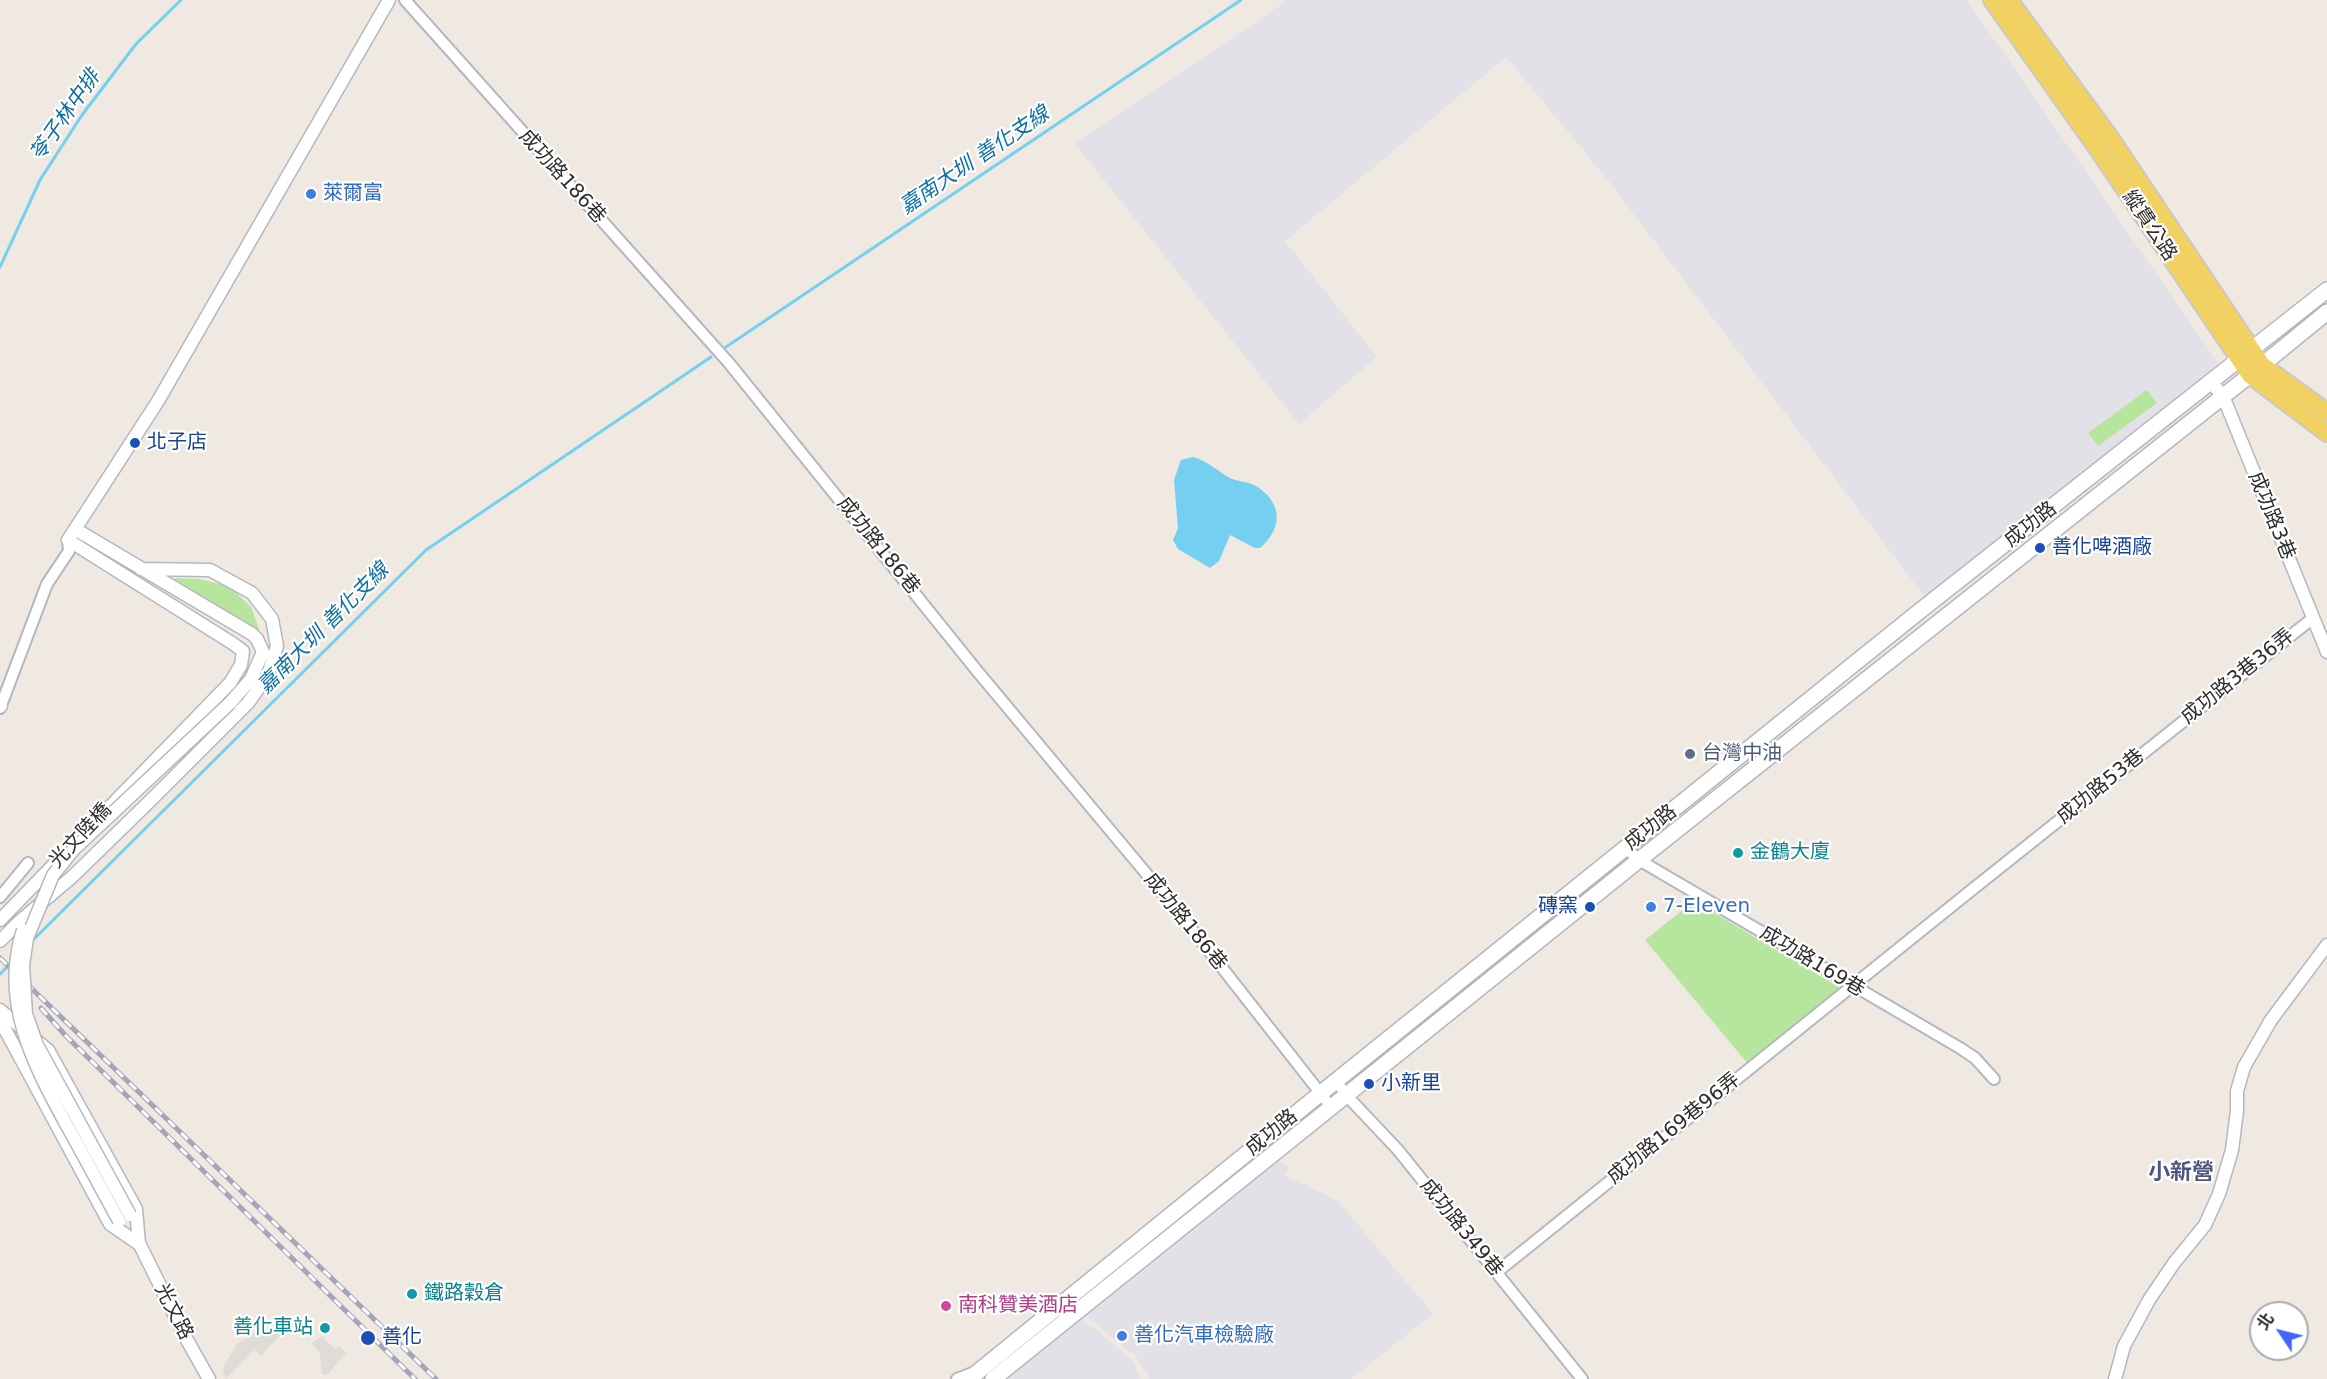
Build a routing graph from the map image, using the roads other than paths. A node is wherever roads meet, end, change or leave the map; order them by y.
1 (389, 0) edge
2 (405, 0) edge
3 (1992, 0) edge
4 (2009, 0) edge
5 (2327, 290) edge
6 (2327, 312) edge
7 (2245, 355) junction
8 (2256, 370) junction
9 (2211, 382) junction
10 (2223, 396) junction
11 (2327, 412) edge
12 (2327, 433) edge
13 (75, 529) junction
14 (68, 540) junction
15 (141, 569) junction
16 (2313, 618) junction
17 (2326, 646) edge
18 (0, 706) edge
19 (2163, 737) joint
20 (1626, 848) junction
21 (59, 857) junction
22 (1639, 860) junction
23 (28, 863) dead end
24 (0, 897) edge
25 (0, 920) edge
26 (0, 941) edge
27 (2327, 945) edge
28 (1850, 986) junction
29 (0, 1010) edge
30 (0, 1020) edge
31 (24, 1030) junction
32 (13, 1043) junction
33 (1994, 1079) dead end
34 (1336, 1081) junction
35 (1321, 1093) junction
36 (1347, 1096) junction
37 (1332, 1108) junction
38 (124, 1218) junction
39 (139, 1244) junction
40 (1497, 1272) junction
41 (974, 1375) edge
42 (209, 1379) edge
43 (957, 1379) edge
44 (993, 1379) edge
45 (1582, 1379) edge
46 (2115, 1379) edge

1 - 13 street
2 - 35 street, 成功路186巷
3 - 7 main road, 縱貫公路
4 - 7 main road, 縱貫公路
5 - 7 main road, 成功路
6 - 8 main road, 成功路
7 - 8 main road, 縱貫公路
7 - 9 main road, 成功路
8 - 10 main road, 成功路
8 - 11 main road, 縱貫公路
8 - 12 main road, 縱貫公路
9 - 10 street, 成功路3巷
9 - 20 main road, 成功路
10 - 16 street, 成功路3巷
10 - 22 main road, 成功路
13 - 14 street
13 - 15 street, 光文陸橋
14 - 18 street
14 - 21 street, 光文陸橋
15 - 26 street, bridge
15 - 38 street, 光文陸橋, bridge
16 - 17 street, 成功路3巷
16 - 19 street, 成功路3巷36弄
19 - 28 street, 成功路53巷
20 - 22 street, 成功路169巷
20 - 34 main road, 成功路
21 - 25 street
21 - 38 street, 光文陸橋, bridge
22 - 28 street, 成功路169巷
22 - 36 main road, 成功路
23 - 24 street
27 - 46 street
28 - 33 street, 成功路169巷
28 - 40 street, 成功路169巷96弄
29 - 31 street
30 - 32 street
31 - 32 street
31 - 39 street
32 - 39 street
34 - 35 main road, 成功路
34 - 36 street, 成功路349巷
35 - 37 street, 成功路186巷
35 - 41 main road, 成功路
36 - 37 main road, 成功路
36 - 40 street, 成功路349巷
37 - 44 main road, 成功路
38 - 39 street
39 - 42 street, 光文路
40 - 45 street, 成功路349巷
41 - 43 street, 成功路

